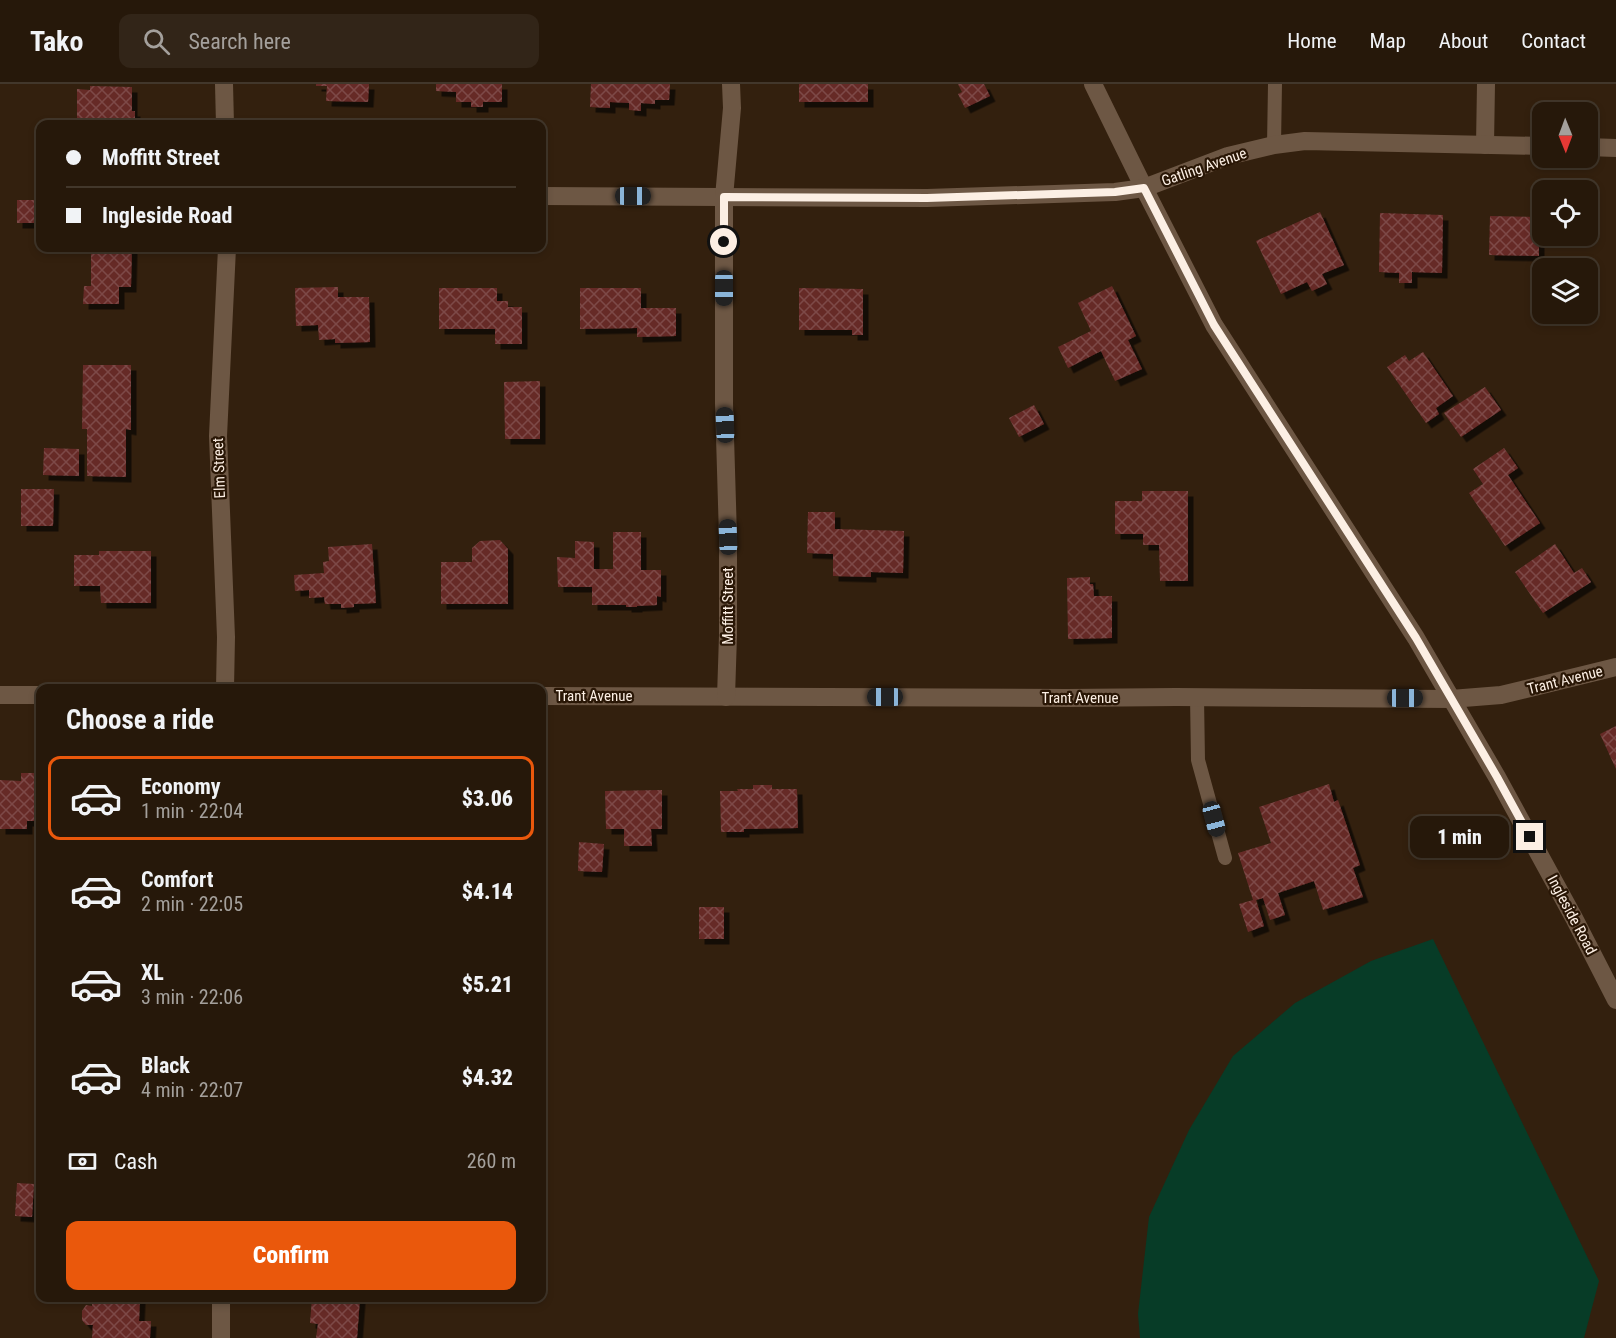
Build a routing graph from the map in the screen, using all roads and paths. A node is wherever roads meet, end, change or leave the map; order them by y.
1 (224, 84) edge
2 (731, 84) edge
3 (1093, 84) edge
4 (1275, 84) edge
5 (1486, 84) edge
6 (225, 120) edge
7 (1274, 145) junction
8 (1485, 145) junction
9 (1532, 146) edge
10 (1598, 147) edge
11 (1616, 148) edge
12 (1144, 188) junction
13 (546, 196) edge
14 (724, 197) junction
15 (227, 252) edge
16 (1616, 667) edge
17 (225, 684) edge
18 (0, 694) edge
19 (36, 694) edge
20 (546, 696) edge
21 (726, 697) junction
22 (1197, 697) junction
23 (1451, 699) junction
24 (1225, 858) dead end
25 (1616, 1000) edge
26 (221, 1302) edge
27 (221, 1338) edge

1 - 6 street
2 - 14 street, Moffitt Street
3 - 12 street, Ingleside Road
4 - 7 lane
5 - 8 street
7 - 8 street, Gatling Avenue
7 - 12 street, Gatling Avenue
8 - 9 street, Gatling Avenue
10 - 11 street
12 - 14 street, Gatling Avenue
12 - 23 street, Ingleside Road
13 - 14 street, Gatling Avenue
14 - 21 street, Moffitt Street
15 - 17 street, Elm Street
16 - 23 street, Trant Avenue
18 - 19 street
20 - 21 street, Trant Avenue
21 - 22 street, Trant Avenue
22 - 23 street, Trant Avenue
22 - 24 lane
23 - 25 street, Ingleside Road
26 - 27 street

